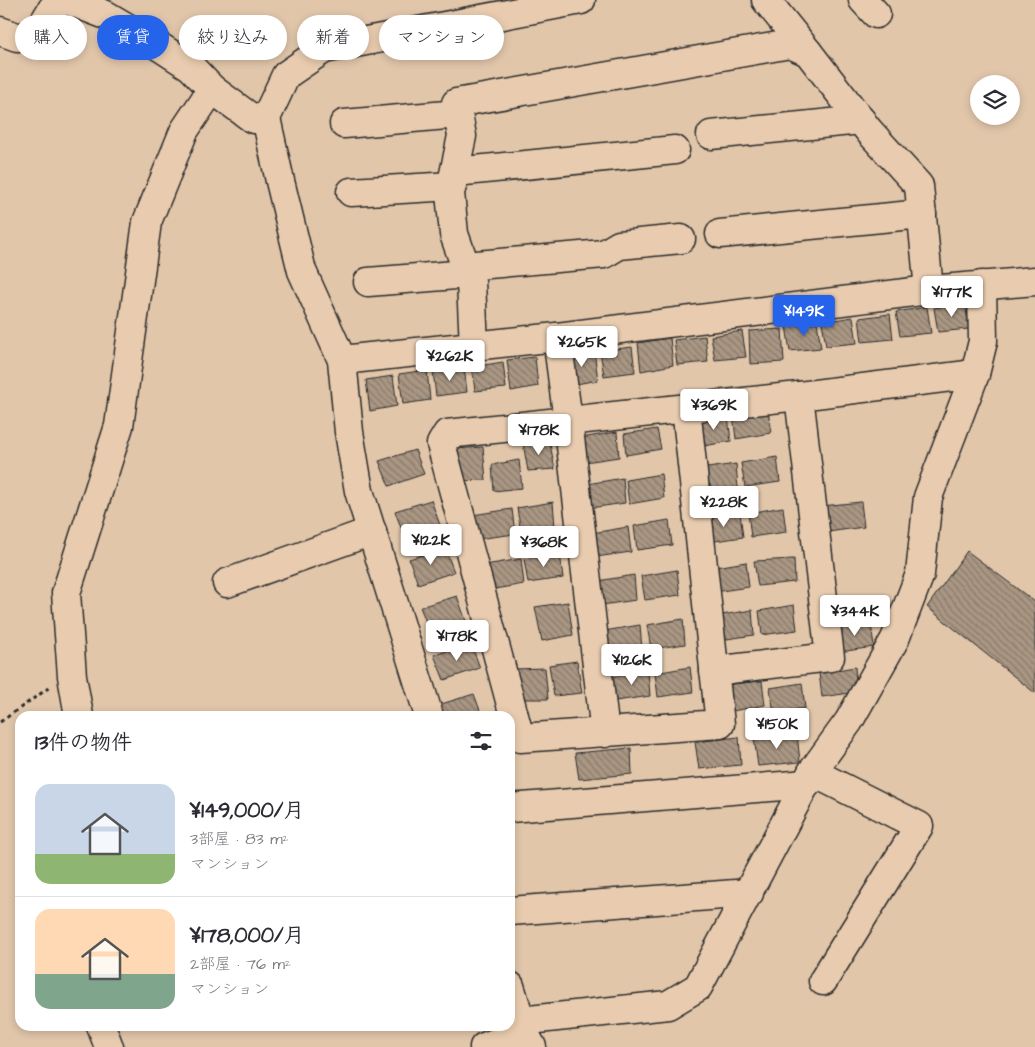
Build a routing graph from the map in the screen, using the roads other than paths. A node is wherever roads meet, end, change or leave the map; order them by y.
1 (62, 0) edge
2 (67, 0) edge
3 (581, 0) edge
4 (766, 0) edge
5 (0, 31) edge
6 (808, 52) junction
7 (212, 89) junction
8 (458, 114) junction
9 (266, 118) junction
10 (861, 120) junction
11 (344, 124) dead end
12 (711, 135) dead end
13 (676, 150) dead end
14 (453, 179) junction
15 (351, 192) dead end
16 (922, 214) junction
17 (720, 234) dead end
18 (681, 239) dead end
19 (466, 270) junction
20 (1035, 281) edge
21 (368, 282) dead end
22 (982, 285) junction
23 (929, 290) junction
24 (557, 337) junction
25 (474, 346) junction
26 (342, 360) junction
27 (975, 374) junction
28 (799, 396) junction
29 (686, 408) junction
30 (568, 421) junction
31 (372, 531) junction
32 (226, 583) dead end
33 (714, 671) junction
34 (78, 711) edge
35 (427, 711) edge
36 (513, 711) edge
37 (515, 719) edge
38 (605, 733) junction
39 (809, 778) junction
40 (515, 807) edge
41 (748, 894) junction
42 (515, 911) edge
43 (823, 981) dead end
44 (515, 1002) edge
45 (103, 1031) edge
46 (525, 1033) edge
47 (109, 1047) edge
48 (484, 1047) edge

1 - 5 street
2 - 7 street
3 - 9 street
4 - 6 street
6 - 8 street
6 - 10 street
7 - 9 street
7 - 34 street
8 - 11 street
8 - 14 street
9 - 26 street
10 - 12 street
10 - 16 street
13 - 14 street
14 - 15 street
14 - 19 street
16 - 17 street
16 - 23 street
18 - 19 street
19 - 21 street
19 - 25 street
20 - 22 street
22 - 23 street
22 - 27 street
23 - 24 street
24 - 25 street
24 - 30 street
25 - 26 street
26 - 31 street
27 - 28 street
27 - 39 street
28 - 29 street
28 - 33 street
29 - 30 street
29 - 33 street
30 - 36 street
30 - 38 street
31 - 32 street
31 - 35 street
33 - 38 street
37 - 38 street
39 - 40 street
39 - 41 street
39 - 43 street
41 - 42 street
41 - 46 street
44 - 46 street
45 - 47 street
46 - 48 street

